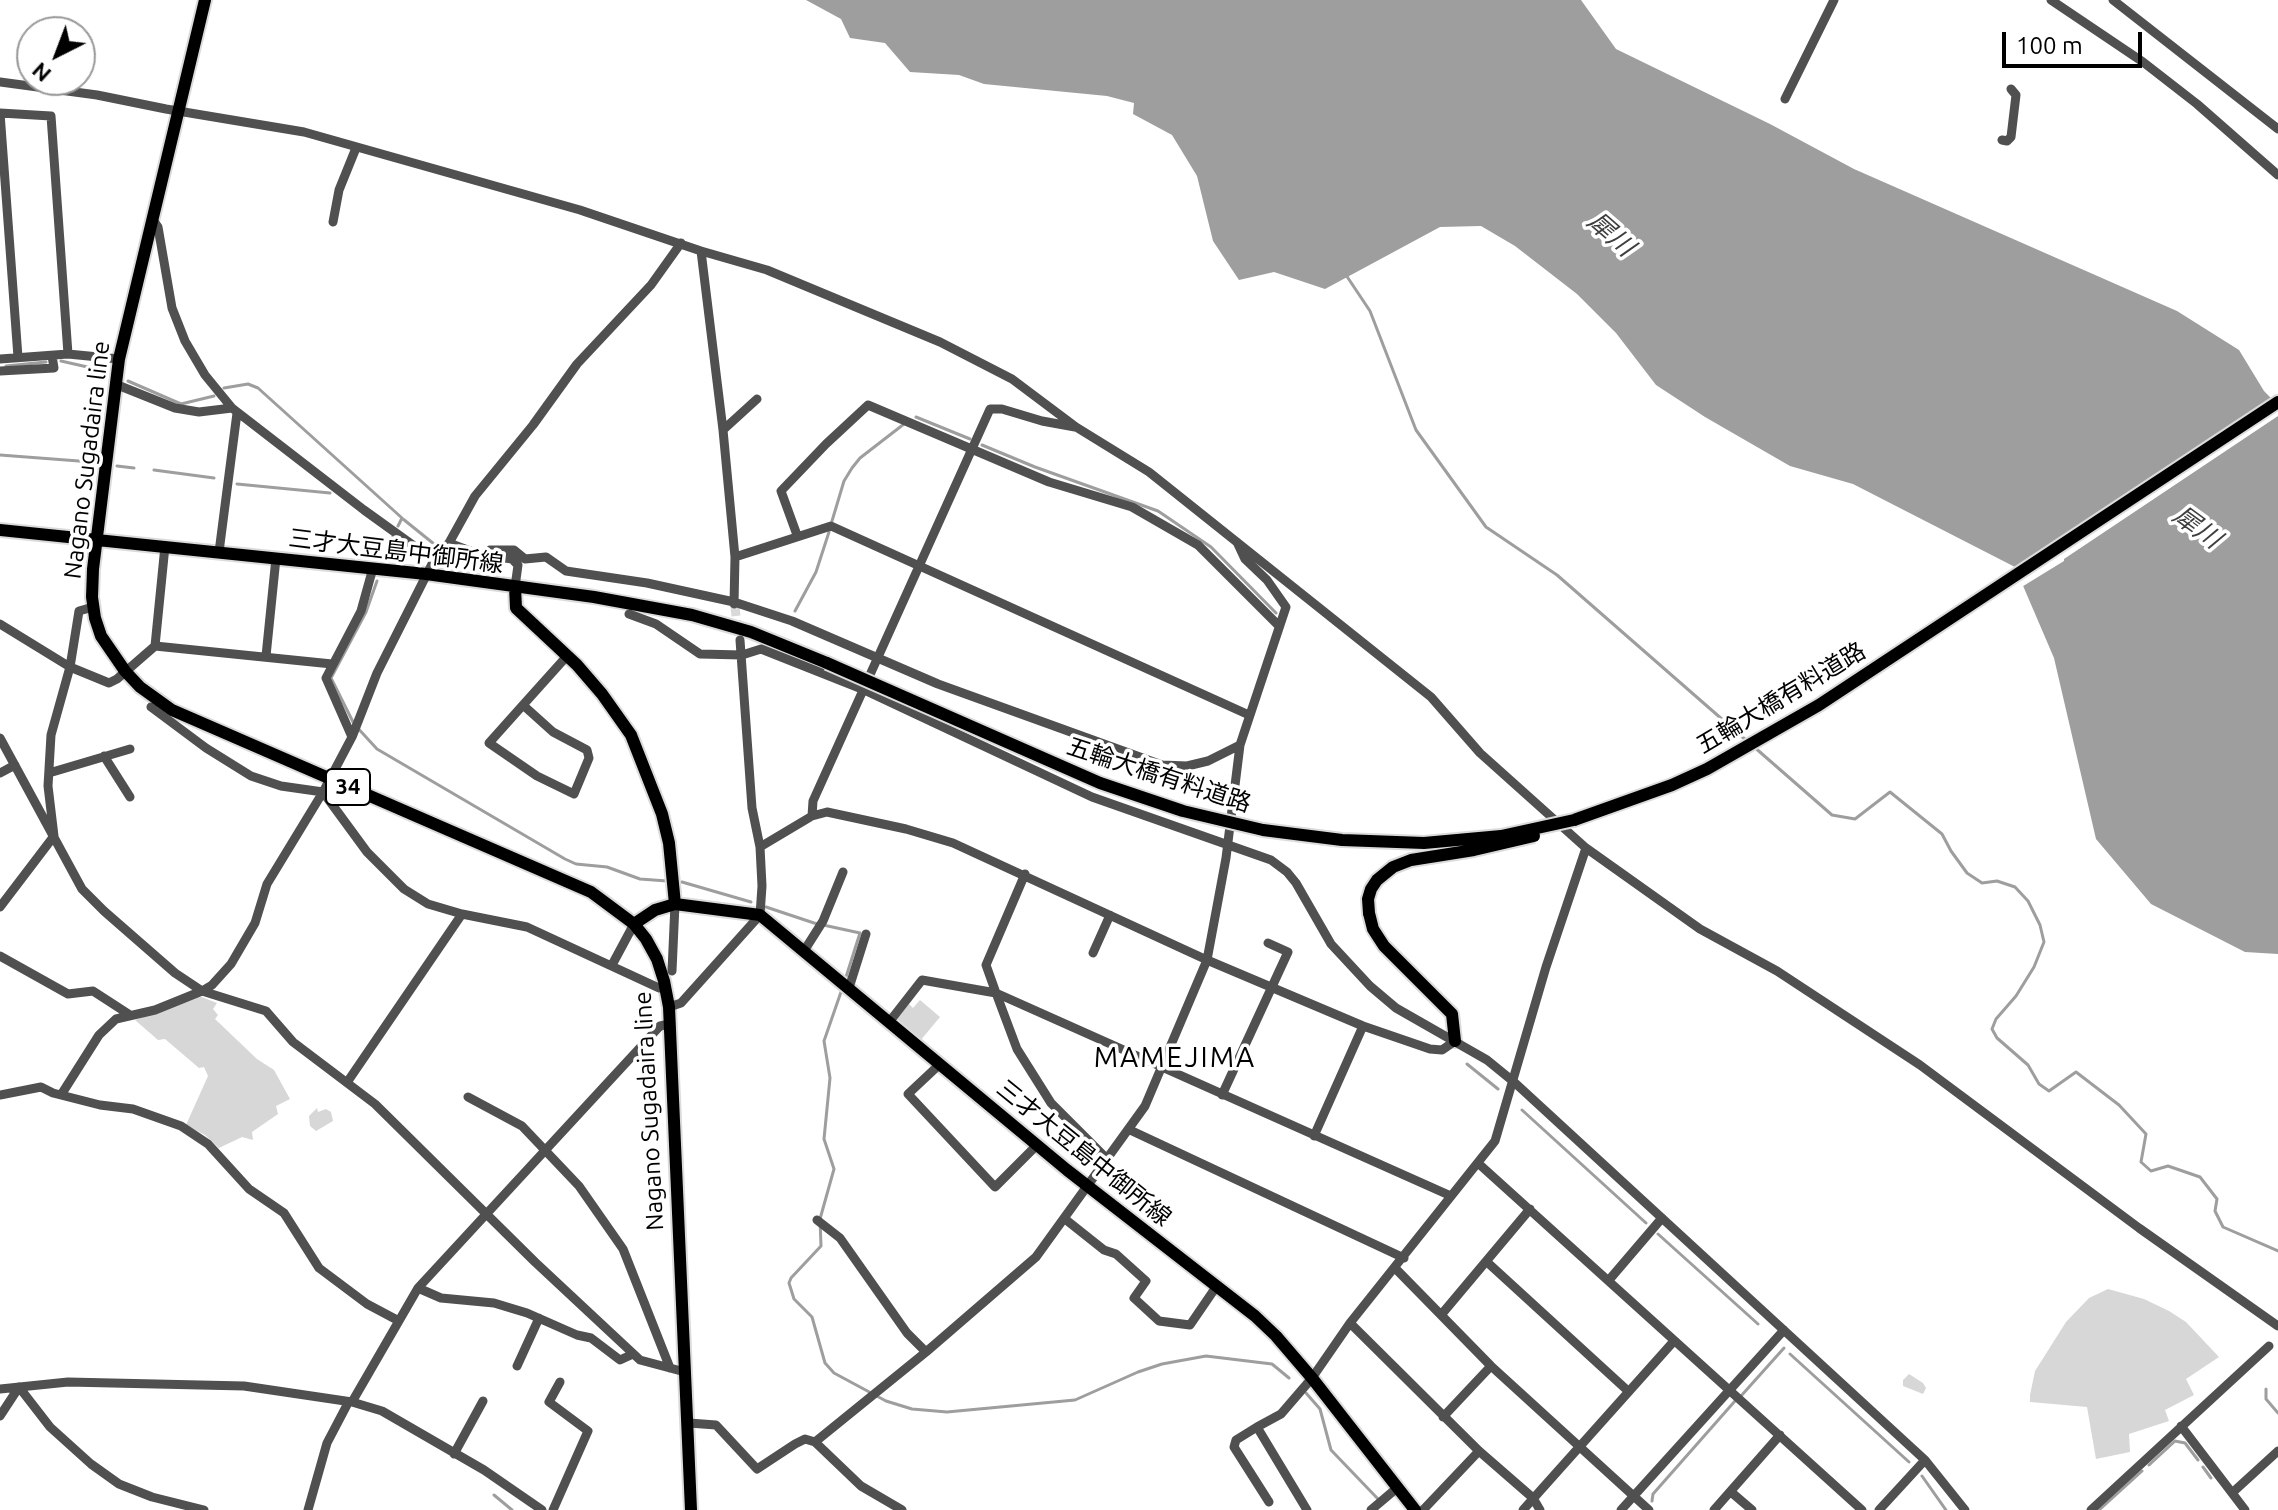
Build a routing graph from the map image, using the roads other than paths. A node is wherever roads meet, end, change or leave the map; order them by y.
1 (205, 0) edge
2 (1834, 0) edge
3 (2051, 0) edge
4 (2113, 0) edge
5 (0, 82) edge
6 (2011, 89) dead end
7 (1785, 99) dead end
8 (180, 106) junction
9 (2278, 129) edge
10 (2002, 140) dead end
11 (356, 148) junction
12 (2278, 175) edge
13 (152, 219) junction
14 (333, 222) dead end
15 (681, 243) junction
16 (701, 251) junction
17 (68, 354) junction
18 (52, 356) junction
19 (18, 357) junction
20 (0, 359) edge
21 (119, 359) junction
22 (0, 371) edge
23 (115, 384) junction
24 (757, 399) dead end
25 (2278, 402) edge
26 (235, 411) junction
27 (1076, 427) junction
28 (723, 430) junction
29 (972, 449) junction
30 (0, 530) edge
31 (797, 535) junction
32 (97, 538) junction
33 (1236, 540) junction
34 (449, 543) junction
35 (165, 546) junction
36 (219, 552) junction
37 (471, 552) junction
38 (436, 556) junction
39 (735, 557) junction
40 (276, 558) junction
41 (525, 559) junction
42 (919, 566) junction
43 (373, 568) junction
44 (426, 574) junction
45 (515, 587) junction
46 (735, 605) junction
47 (93, 607) junction
48 (629, 614) dead end
49 (0, 624) edge
50 (1279, 626) junction
51 (740, 640) tunnel mouth
52 (155, 646) junction
53 (742, 655) junction
54 (266, 656) junction
55 (567, 656) junction
56 (877, 657) junction
57 (332, 664) junction
58 (70, 667) junction
59 (125, 671) junction
60 (862, 689) junction
61 (523, 705) junction
62 (151, 707) dead end
63 (1249, 715) junction
64 (355, 732) junction
65 (0, 738) edge
66 (1240, 745) junction
67 (130, 749) dead end
68 (104, 756) junction
69 (15, 765) junction
70 (0, 773) edge
71 (49, 773) junction
72 (329, 779) junction
73 (323, 792) junction
74 (130, 797) dead end
75 (812, 816) junction
76 (1574, 820) junction
77 (54, 836) junction
78 (1227, 844) junction
79 (760, 847) junction
80 (1586, 848) junction
81 (843, 872) dead end
82 (1025, 874) junction
83 (675, 904) junction
84 (0, 907) edge
85 (462, 914) junction
86 (760, 915) junction
87 (1110, 915) junction
88 (634, 924) junction
89 (866, 934) dead end
90 (1268, 943) dead end
91 (804, 951) junction
92 (1093, 953) dead end
93 (0, 956) edge
94 (1207, 960) junction
95 (612, 965) junction
96 (672, 971) dead end
97 (659, 988) dead end
98 (849, 988) junction
99 (1272, 988) junction
100 (202, 991) junction
101 (996, 993) junction
102 (669, 1007) junction
103 (130, 1015) junction
104 (890, 1021) junction
105 (670, 1024) junction
106 (1363, 1026) junction
107 (1455, 1041) junction
108 (940, 1064) junction
109 (1162, 1067) junction
110 (348, 1081) junction
111 (1514, 1082) junction
112 (0, 1095) edge
113 (61, 1095) junction
114 (1222, 1095) junction
115 (468, 1097) dead end
116 (1130, 1130) junction
117 (1314, 1136) junction
118 (1037, 1145) junction
119 (547, 1151) junction
120 (1107, 1159) junction
121 (1479, 1164) junction
122 (1087, 1186) junction
123 (1451, 1196) junction
124 (1530, 1209) junction
125 (486, 1213) junction
126 (1662, 1218) junction
127 (1065, 1219) junction
128 (821, 1223) dead end
129 (1404, 1258) junction
130 (1487, 1262) junction
131 (1395, 1268) junction
132 (1609, 1280) junction
133 (1216, 1287) junction
134 (418, 1288) junction
135 (1441, 1315) junction
136 (539, 1318) junction
137 (399, 1321) junction
138 (1350, 1323) junction
139 (2278, 1326) edge
140 (1784, 1330) junction
141 (1674, 1341) junction
142 (2269, 1346) dead end
143 (926, 1352) junction
144 (633, 1354) junction
145 (517, 1366) dead end
146 (1491, 1366) junction
147 (670, 1368) junction
148 (685, 1372) junction
149 (1312, 1378) junction
150 (560, 1382) dead end
151 (19, 1387) junction
152 (0, 1389) edge
153 (1628, 1391) junction
154 (1731, 1392) junction
155 (483, 1401) dead end
156 (350, 1402) junction
157 (0, 1416) edge
158 (1443, 1417) junction
159 (689, 1423) junction
160 (2181, 1426) junction
161 (1257, 1427) junction
162 (1780, 1435) junction
163 (815, 1442) junction
164 (1579, 1446) junction
165 (1479, 1451) junction
166 (2278, 1451) edge
167 (454, 1454) junction
168 (1925, 1460) junction
169 (1397, 1488) junction
170 (1731, 1492) junction
171 (2232, 1493) junction
172 (1634, 1496) junction
173 (1533, 1498) junction
174 (1269, 1502) dead end
175 (1377, 1504) edge
176 (310, 1509) edge
177 (204, 1510) edge
178 (542, 1510) edge
179 (553, 1510) edge
180 (691, 1510) edge
181 (902, 1510) edge
182 (1307, 1510) edge
183 (1415, 1510) edge
184 (1423, 1510) edge
185 (1523, 1510) edge
186 (1540, 1510) edge
187 (1621, 1510) edge
188 (1649, 1510) edge
189 (1714, 1510) edge
190 (1752, 1510) edge
191 (1862, 1510) edge
192 (1879, 1510) edge
193 (1965, 1510) edge
194 (2091, 1510) edge
195 (2245, 1510) edge

1 - 8 main road, Nagano Sugadaira line / 34
2 - 7 street
3 - 12 street
4 - 9 street
5 - 8 street
6 - 10 street
8 - 11 street
8 - 13 main road, Nagano Sugadaira line / 34
11 - 14 street
11 - 15 street
13 - 21 main road, Nagano Sugadaira line / 34
13 - 26 street
15 - 16 street
15 - 34 street
16 - 27 street
16 - 28 street
17 - 18 street
17 - 19 street
17 - 21 street
18 - 19 street
18 - 22 street
19 - 20 street
21 - 23 main road, Nagano Sugadaira line / 34
23 - 26 street
23 - 32 main road, Nagano Sugadaira line / 34
24 - 28 street
25 - 76 main road, 五輪大橋有料道路
26 - 36 street
26 - 38 street
27 - 29 street
27 - 33 street
28 - 39 street
29 - 31 street
29 - 42 street
29 - 50 street
30 - 32 main road, 三才大豆島中御所線
31 - 39 street
31 - 42 street
32 - 35 main road, 三才大豆島中御所線
32 - 47 main road, Nagano Sugadaira line / 34
33 - 50 street
33 - 80 street
34 - 37 street
34 - 38 street
35 - 36 main road, 三才大豆島中御所線
35 - 52 street
36 - 40 main road, 三才大豆島中御所線
37 - 41 street
37 - 45 street
38 - 44 street
39 - 46 street
40 - 43 main road, 三才大豆島中御所線
40 - 54 street
41 - 45 street
41 - 46 street
42 - 56 street
42 - 63 street
43 - 44 main road, 三才大豆島中御所線
43 - 57 street
44 - 45 main road, 三才大豆島中御所線
44 - 64 street
45 - 55 main road, 三才大豆島中御所線
45 - 76 main road, 五輪大橋有料道路, bridge
46 - 56 street
47 - 58 street
47 - 59 main road, Nagano Sugadaira line / 34
48 - 53 street
49 - 58 street
50 - 63 street
51 - 53 street
52 - 54 street
52 - 59 street
53 - 60 street
53 - 79 street
54 - 57 street
55 - 61 street
55 - 83 main road, 三才大豆島中御所線
56 - 60 street
56 - 66 street
57 - 64 street
58 - 59 street
58 - 71 street
59 - 72 main road, Nagano Sugadaira line / 34
60 - 75 street
60 - 78 street
61 - 61 street
62 - 73 street
63 - 66 street
64 - 72 street
65 - 69 street
66 - 78 street
67 - 68 street
68 - 71 street
68 - 74 street
69 - 70 street
69 - 77 street
71 - 77 street
72 - 73 street
72 - 88 main road, Nagano Sugadaira line / 34
73 - 85 street
73 - 100 street
75 - 79 street
75 - 82 street
76 - 107 main road, bridge
77 - 84 street
77 - 100 street
78 - 94 street
78 - 107 street
79 - 86 street
80 - 111 street
80 - 139 street
81 - 91 street
82 - 87 street
82 - 101 street
83 - 86 main road
83 - 88 main road
83 - 96 street
85 - 95 street
85 - 110 street
86 - 91 main road, 三才大豆島中御所線
86 - 102 street
87 - 92 street
87 - 94 street
88 - 95 street
88 - 102 main road, Nagano Sugadaira line / 34
89 - 98 street
90 - 99 street
91 - 98 main road, 三才大豆島中御所線
93 - 103 street
94 - 99 street
94 - 109 street
95 - 97 street
98 - 104 main road, 三才大豆島中御所線
99 - 106 street
99 - 114 street
100 - 103 street
100 - 110 street
101 - 104 street
101 - 109 street
101 - 120 street
102 - 105 main road, Nagano Sugadaira line / 34
103 - 113 street
104 - 108 main road, 三才大豆島中御所線
105 - 119 street
105 - 148 main road, Nagano Sugadaira line / 34
106 - 107 street
106 - 117 street
107 - 111 street
108 - 118 main road, 三才大豆島中御所線
108 - 118 street
109 - 114 street
109 - 116 street
110 - 125 street
111 - 121 street
111 - 126 street
112 - 113 street
113 - 137 street
114 - 117 street
115 - 119 street
116 - 120 street
116 - 129 street
117 - 123 street
118 - 122 main road, 三才大豆島中御所線
119 - 125 street
119 - 147 street
120 - 122 street
121 - 123 street
121 - 124 street
122 - 127 street
122 - 133 main road, 三才大豆島中御所線
123 - 129 street
124 - 130 street
124 - 132 street
125 - 134 street
125 - 144 street
126 - 132 street
126 - 140 street
127 - 133 street
127 - 143 street
128 - 143 street
129 - 131 street
130 - 135 street
130 - 153 street
131 - 135 street
131 - 138 street
132 - 141 street
133 - 149 main road, 三才大豆島中御所線
134 - 136 street
134 - 137 street
135 - 146 street
136 - 144 street
136 - 145 street
137 - 156 street
138 - 149 street
138 - 158 street
140 - 154 street
140 - 168 street
141 - 153 street
141 - 154 street
142 - 160 street
143 - 163 street
144 - 147 street
146 - 158 street
146 - 164 street
147 - 148 street
148 - 159 main road, Nagano Sugadaira line / 34
149 - 161 street
149 - 169 main road, 三才大豆島中御所線
150 - 179 street
151 - 152 street
151 - 156 street
151 - 157 street
151 - 177 street
153 - 164 street
154 - 162 street
154 - 172 street
155 - 167 street
156 - 167 street
156 - 176 street
158 - 165 street
159 - 163 street
159 - 180 main road, Nagano Sugadaira line / 34
160 - 171 street
160 - 194 street
161 - 174 street
161 - 182 street
162 - 170 street
162 - 191 street
163 - 181 street
164 - 172 street
164 - 173 street
165 - 173 street
165 - 184 street
166 - 171 street
167 - 178 street
168 - 192 street
168 - 193 street
169 - 175 street
169 - 183 main road, 三才大豆島中御所線
170 - 189 street
170 - 190 street
171 - 195 street
172 - 187 street
172 - 188 street
173 - 185 street
173 - 186 street

